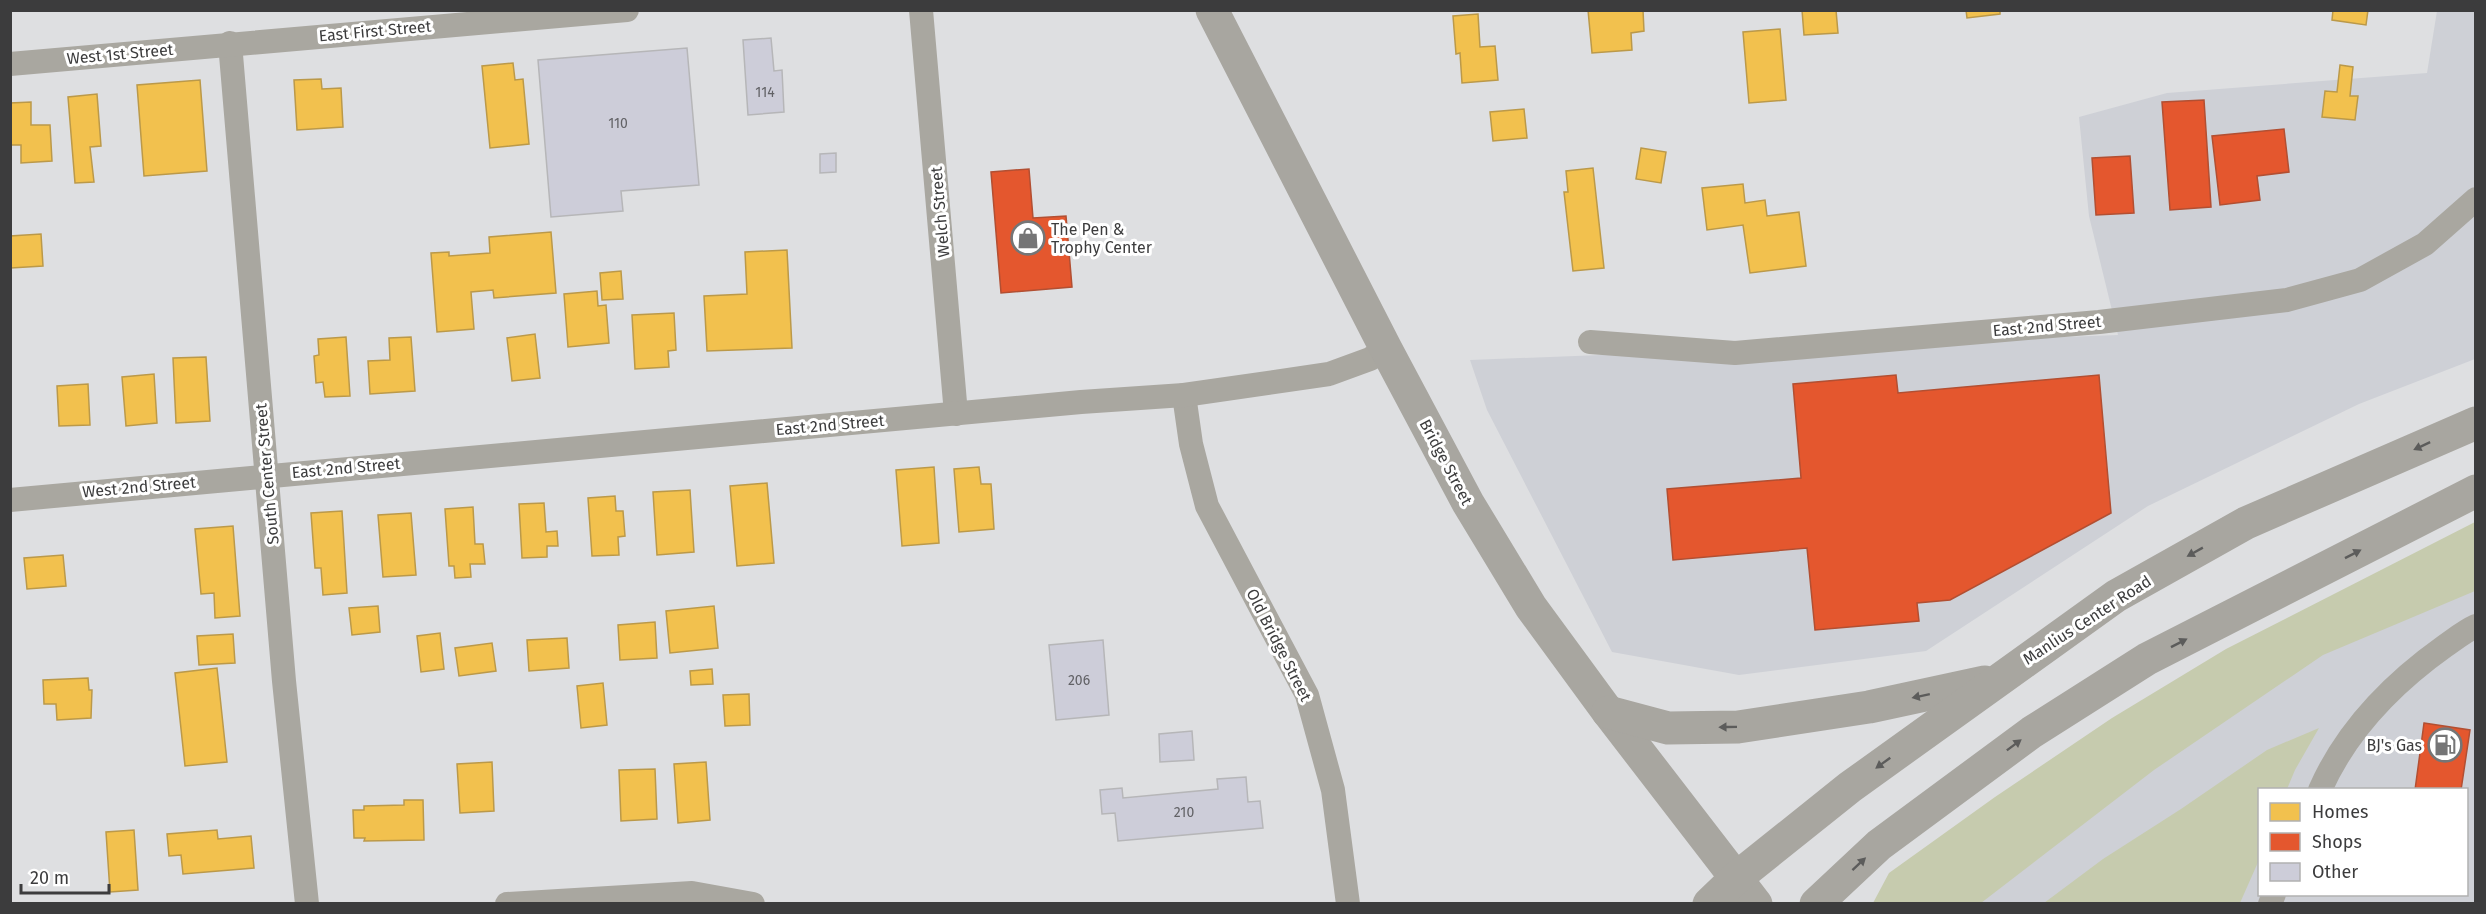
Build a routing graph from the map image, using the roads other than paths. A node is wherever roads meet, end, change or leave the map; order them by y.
1 (627, 10) edge
2 (921, 10) edge
3 (1217, 20) edge
4 (230, 43) junction
5 (10, 64) edge
6 (2475, 199) edge
7 (1590, 342) dead end
8 (1386, 349) junction
9 (1184, 395) junction
10 (956, 414) junction
11 (2475, 423) edge
12 (268, 475) junction
13 (2475, 491) edge
14 (10, 500) edge
15 (2475, 626) edge
16 (1998, 679) junction
17 (1608, 712) junction
18 (2320, 788) edge
19 (1735, 879) junction
20 (307, 903) edge
21 (507, 903) edge
22 (753, 903) edge
23 (1348, 903) edge
24 (1709, 903) edge
25 (1756, 903) edge
26 (1816, 903) edge

1 - 4 street, East First Street
2 - 10 street, Welch Street
3 - 8 main road, Bridge Street
4 - 5 street, West 1st Street
4 - 12 street, South Center Street
6 - 7 street, East 2nd Street
8 - 9 street, East 2nd Street
8 - 17 main road, Bridge Street
9 - 10 street, East 2nd Street
9 - 23 street, Old Bridge Street
10 - 12 street, East 2nd Street
11 -> 16 main road, Manlius Center Road
12 - 14 street, West 2nd Street
12 - 20 street, South Center Street
26 -> 13 main road
15 - 18 street
16 -> 17 main road
16 -> 19 main road, Manlius Center Road
17 - 19 main road, Bridge Street
19 - 24 main road
19 - 25 main road, Bridge Street
21 - 22 street

